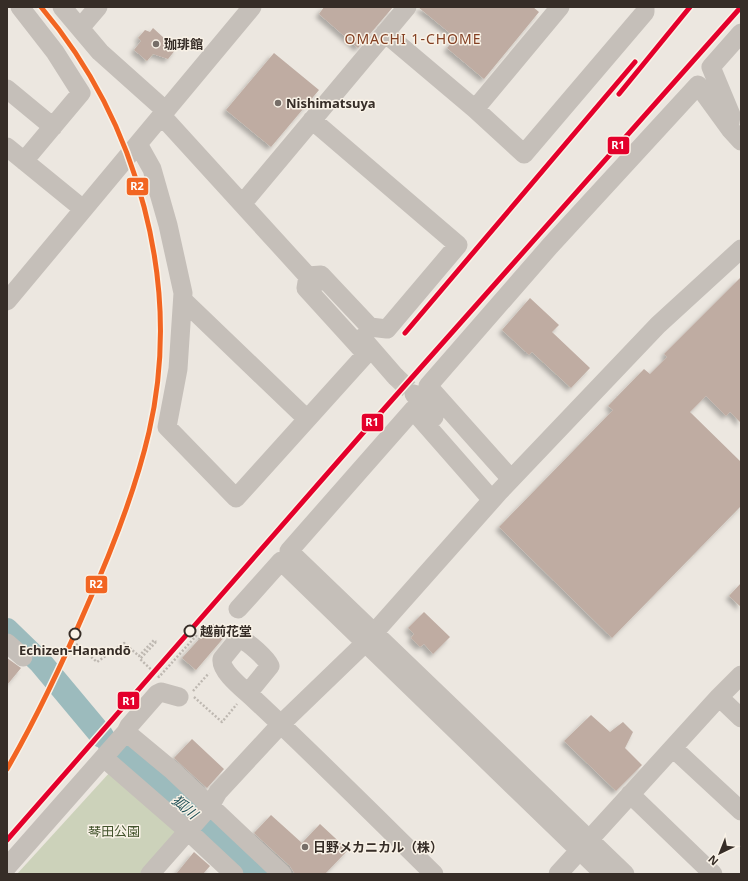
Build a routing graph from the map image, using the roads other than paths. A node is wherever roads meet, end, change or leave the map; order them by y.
1 (20, 7) edge
2 (62, 7) edge
3 (98, 7) edge
4 (252, 7) edge
5 (407, 7) edge
6 (560, 7) edge
7 (645, 7) edge
8 (80, 28) junction
9 (385, 33) junction
10 (741, 33) edge
11 (7, 89) edge
12 (475, 109) junction
13 (164, 113) junction
14 (312, 120) junction
15 (52, 127) junction
16 (735, 135) edge
17 (138, 144) junction
18 (7, 147) edge
19 (24, 161) junction
20 (242, 204) junction
21 (83, 209) junction
22 (741, 249) edge
23 (308, 276) junction
24 (183, 300) junction
25 (7, 302) edge
26 (395, 376) tunnel mouth
27 (414, 394) tunnel mouth
28 (307, 419) junction
29 (501, 490) junction
30 (285, 556) junction
31 (238, 609) dead end
32 (370, 637) junction
33 (7, 643) edge
34 (23, 657) dead end
35 (741, 675) edge
36 (248, 693) junction
37 (179, 697) dead end
38 (719, 698) junction
39 (741, 718) edge
40 (281, 724) junction
41 (114, 746) junction
42 (673, 748) junction
43 (630, 794) junction
44 (209, 808) junction
45 (741, 811) edge
46 (190, 829) junction
47 (584, 845) junction
48 (7, 867) edge
49 (150, 874) edge
50 (234, 874) edge
51 (282, 874) edge
52 (434, 874) edge
53 (558, 874) edge
54 (604, 874) edge
55 (625, 874) edge
56 (713, 874) edge

1 - 15 street
2 - 8 street
3 - 8 street
4 - 13 street
5 - 9 street
6 - 12 street
7 - 12 street
8 - 13 street
9 - 12 street
9 - 14 street
10 - 16 street
11 - 15 street
13 - 17 street
13 - 20 street
14 - 20 street
14 - 23 street
15 - 19 street
16 - 29 street
17 - 21 street
17 - 24 street
18 - 19 street
19 - 21 street
20 - 23 street
21 - 25 street
22 - 29 street
23 - 26 street
23 - 28 street
24 - 28 street
24 - 28 street
27 - 29 street
29 - 30 street
29 - 32 street
30 - 31 street
30 - 32 street
32 - 40 street
32 - 47 street
33 - 34 street
35 - 38 street
36 - 36 street
36 - 40 street
37 - 41 street
38 - 39 street
38 - 42 street
40 - 44 street
40 - 52 street
41 - 44 street
41 - 46 street
41 - 48 street
42 - 43 street
42 - 45 street
43 - 47 street
43 - 56 street
44 - 46 street
44 - 51 street
46 - 49 street
46 - 50 street
47 - 53 street
47 - 54 street
47 - 55 street

